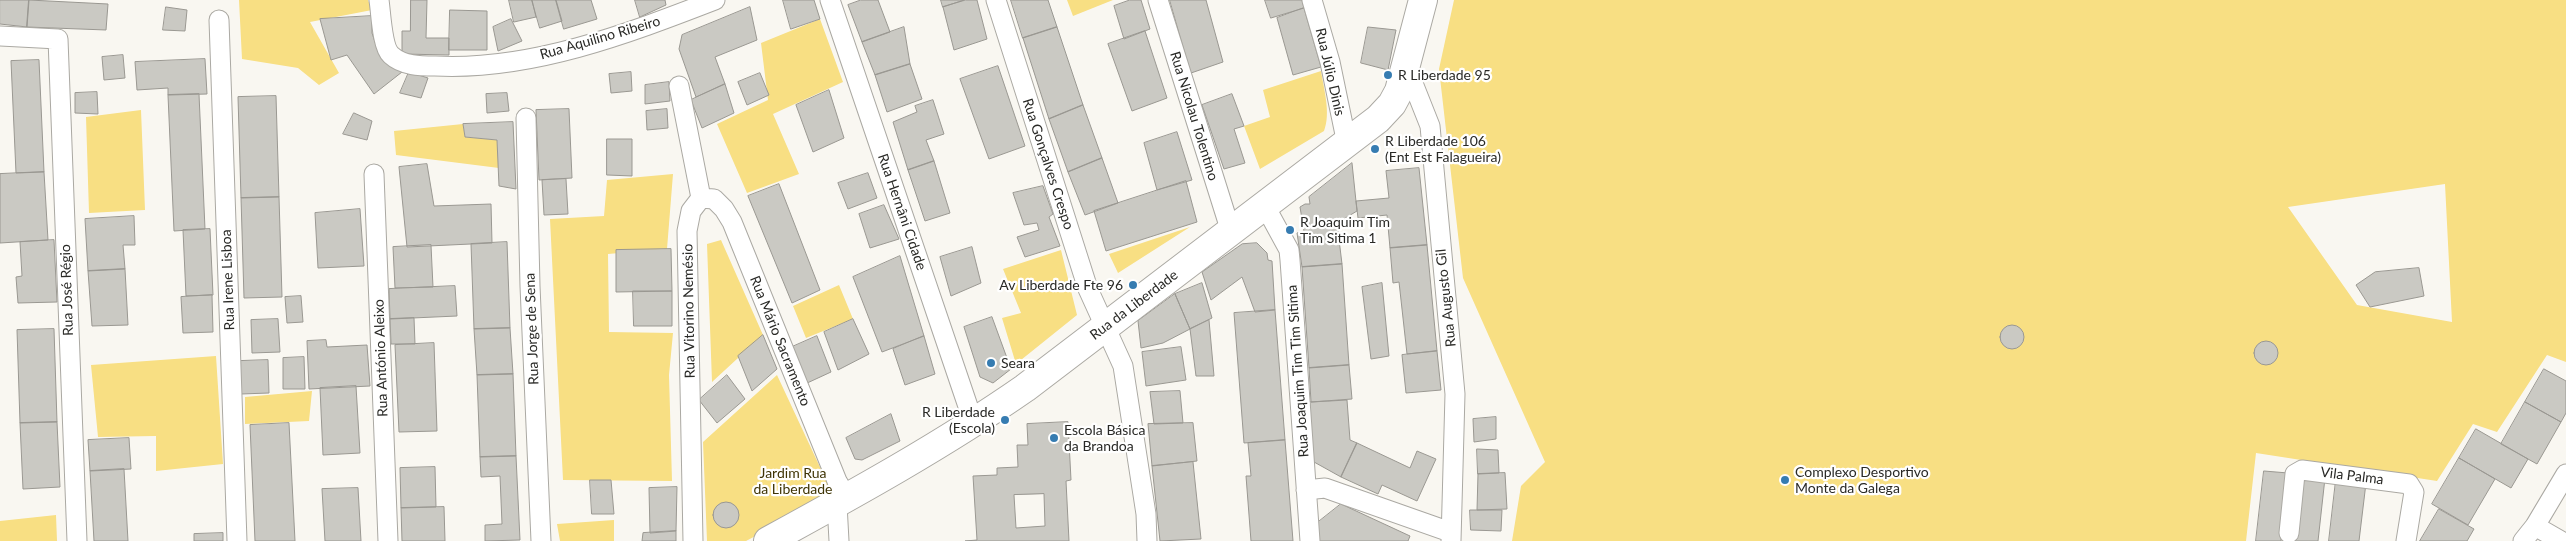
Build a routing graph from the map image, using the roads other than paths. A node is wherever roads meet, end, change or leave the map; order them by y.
1 (379, 0) edge
2 (715, 0) edge
3 (830, 0) edge
4 (996, 0) edge
5 (1158, 0) edge
6 (1312, 0) edge
7 (1423, 0) edge
8 (219, 20) dead end
9 (0, 36) edge
10 (1407, 68) junction
11 (679, 86) dead end
12 (526, 118) dead end
13 (1347, 144) junction
14 (374, 174) dead end
15 (701, 198) junction
16 (1265, 206) junction
17 (1231, 232) junction
18 (1106, 327) junction
19 (974, 424) junction
20 (2566, 474) edge
21 (1306, 490) junction
22 (842, 501) junction
23 (2535, 526) junction
24 (2289, 533) dead end
25 (1450, 537) edge
26 (77, 541) edge
27 (237, 541) edge
28 (388, 541) edge
29 (541, 541) edge
30 (693, 541) edge
31 (768, 541) edge
32 (840, 541) edge
33 (1147, 541) edge
34 (1310, 541) edge
35 (2406, 541) edge
36 (2523, 541) edge
37 (2561, 541) edge

1 - 2 street, Rua Aquilino Ribeiro
3 - 19 street, Rua Hernâni Cidade
4 - 18 street, Rua Gonçalves Crespo
5 - 17 street, Rua Nicolau Tolentino
6 - 13 street, Rua Júlio Dinis
7 - 10 street, Rua da Liberdade
8 - 27 street, Rua Irene Lisboa
9 - 26 street, Rua José Régio
10 - 13 street, Rua da Liberdade
10 - 25 street, Rua Augusto Gil
11 - 15 street
12 - 29 street, Rua Jorge de Sena
13 - 16 street, Rua da Liberdade
14 - 28 street, Rua António Aleixo
15 - 22 street, Rua Mário Sacramento
15 - 30 street, Rua Vitorino Nemésio
16 - 17 street, Rua da Liberdade
16 - 21 street, Rua Joaquim Tim Tim Sitima
17 - 18 street, Rua da Liberdade
18 - 19 street, Rua da Liberdade
18 - 33 street, Rua Gonçalves Crespo
19 - 22 street, Rua da Liberdade
20 - 23 street
21 - 25 street
21 - 34 street, Rua Joaquim Tim Tim Sitima
22 - 31 street, Rua da Liberdade
22 - 32 street
23 - 36 street
23 - 37 street
24 - 35 street, Vila Palma

